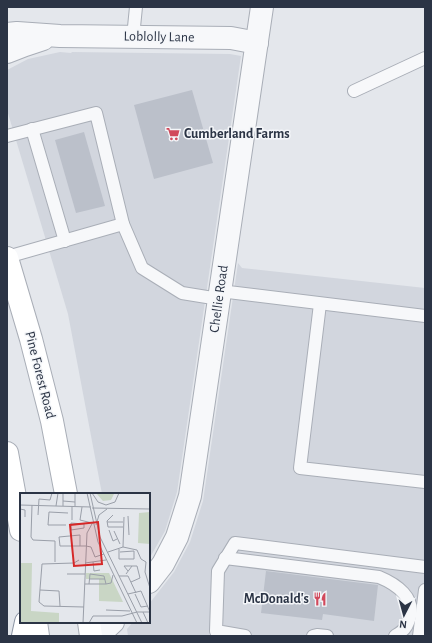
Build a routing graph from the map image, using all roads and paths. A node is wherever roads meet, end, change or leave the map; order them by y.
1 (136, 7) edge
2 (262, 7) edge
3 (7, 34) edge
4 (60, 36) junction
5 (133, 37) junction
6 (257, 43) junction
7 (7, 52) edge
8 (425, 58) edge
9 (354, 90) dead end
10 (32, 129) junction
11 (7, 136) edge
12 (123, 224) junction
13 (65, 241) junction
14 (7, 257) edge
15 (220, 295) junction
16 (320, 304) junction
17 (425, 316) edge
18 (7, 453) edge
19 (425, 482) edge
20 (66, 493) edge
21 (20, 524) edge
22 (226, 558) junction
23 (425, 567) edge
24 (150, 581) edge
25 (425, 590) edge
26 (26, 623) edge
27 (36, 623) edge
28 (89, 623) edge
29 (112, 623) edge
30 (226, 634) edge
31 (23, 636) edge
32 (38, 636) edge
33 (91, 636) edge
34 (98, 636) edge
35 (245, 636) edge
36 (313, 636) edge
37 (327, 636) edge
38 (396, 636) edge
39 (419, 636) edge

1 - 5 lane
2 - 6 street, Chellie Road
3 - 4 street, Loblolly Lane
4 - 5 street, Loblolly Lane
4 - 7 street, Loblolly Lane
5 - 6 street, Loblolly Lane
6 - 15 street, Chellie Road
8 - 9 lane
10 - 11 lane
10 - 12 lane
10 - 13 lane
12 - 13 lane
12 - 15 lane
13 - 14 lane
14 - 20 main road, Pine Forest Road
15 - 16 lane
15 - 24 street, Chellie Road
16 - 17 lane
16 - 19 lane
18 - 21 main road
22 - 23 lane
22 - 30 lane
22 - 38 lane
25 - 39 lane
26 - 31 main road
27 - 32 main road
28 - 33 main road
29 - 34 street
30 - 35 lane
36 - 37 lane

